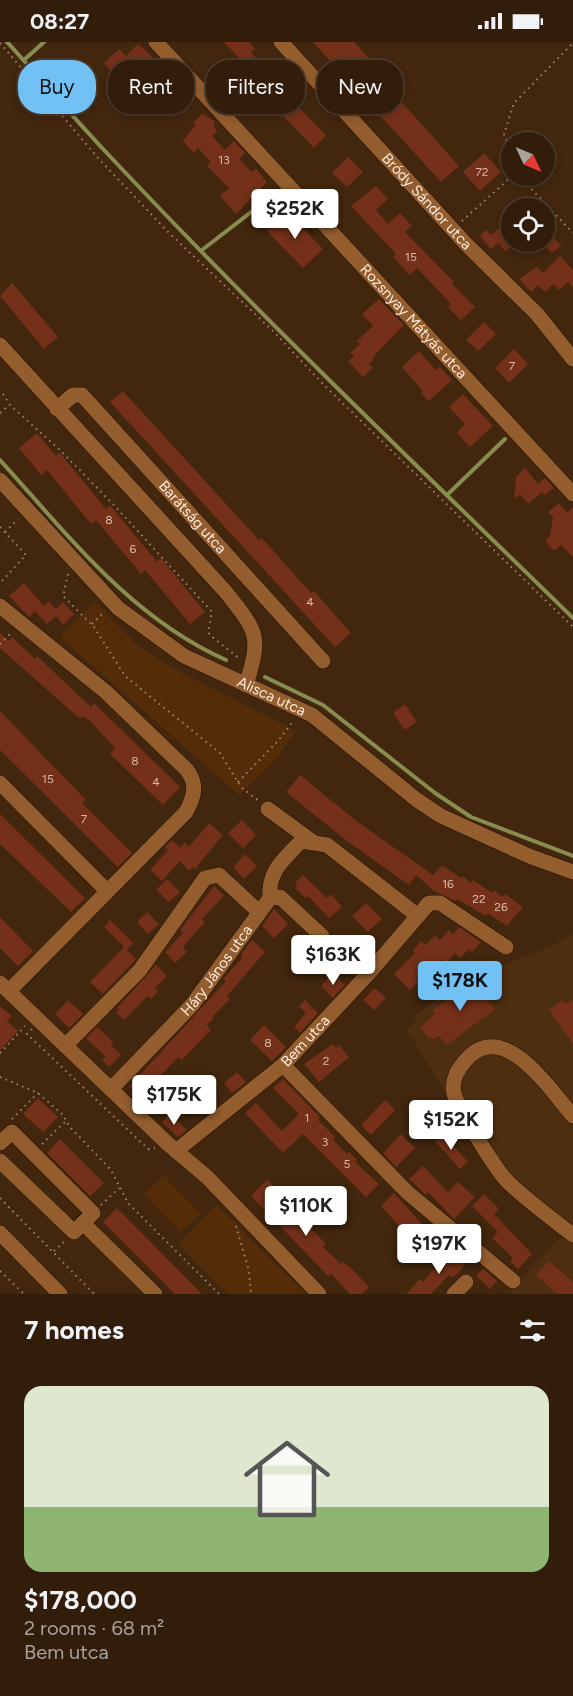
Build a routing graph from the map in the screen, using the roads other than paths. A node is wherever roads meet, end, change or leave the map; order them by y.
1 (156, 42) edge
2 (281, 42) edge
3 (0, 345) edge
4 (573, 359) edge
5 (57, 409) junction
6 (0, 480) edge
7 (573, 494) edge
8 (0, 606) edge
9 (323, 661) dead end
10 (246, 685) junction
11 (0, 783) edge
12 (268, 809) road end
13 (314, 842) junction
14 (573, 872) edge
15 (107, 891) junction
16 (270, 898) junction
17 (259, 912) junction
18 (418, 916) junction
19 (322, 936) dead end
20 (506, 947) dead end
21 (5, 987) edge
22 (66, 1046) junction
23 (283, 1065) junction
24 (111, 1089) junction
25 (573, 1116) edge
26 (0, 1143) edge
27 (176, 1151) junction
28 (0, 1161) edge
29 (88, 1218) junction
30 (0, 1233) edge
31 (573, 1235) edge
32 (513, 1281) dead end
33 (466, 1282) dead end
34 (60, 1294) edge
35 (155, 1294) edge
36 (319, 1294) edge
37 (454, 1294) edge

1 - 7 street, Rozsnyay Mátyás utca
2 - 4 street, Bródy Sándor utca
3 - 5 street, Barátság utca
5 - 9 street, Barátság utca
5 - 10 street, Barátság utca
6 - 10 street, Alisca utca
8 - 15 street
10 - 14 street, Alisca utca
11 - 15 street
12 - 13 street
13 - 16 street
13 - 18 street
15 - 21 street
16 - 17 street, Háry János utca
16 - 19 street
17 - 22 street
17 - 24 street, Háry János utca
18 - 20 street, Bem utca
18 - 23 street, Bem utca
21 - 22 street
22 - 24 street
23 - 27 street, Bem utca
23 - 32 street
24 - 27 street
25 - 31 street
26 - 29 street
27 - 36 street
28 - 29 street
29 - 35 street
30 - 34 street
33 - 37 street

